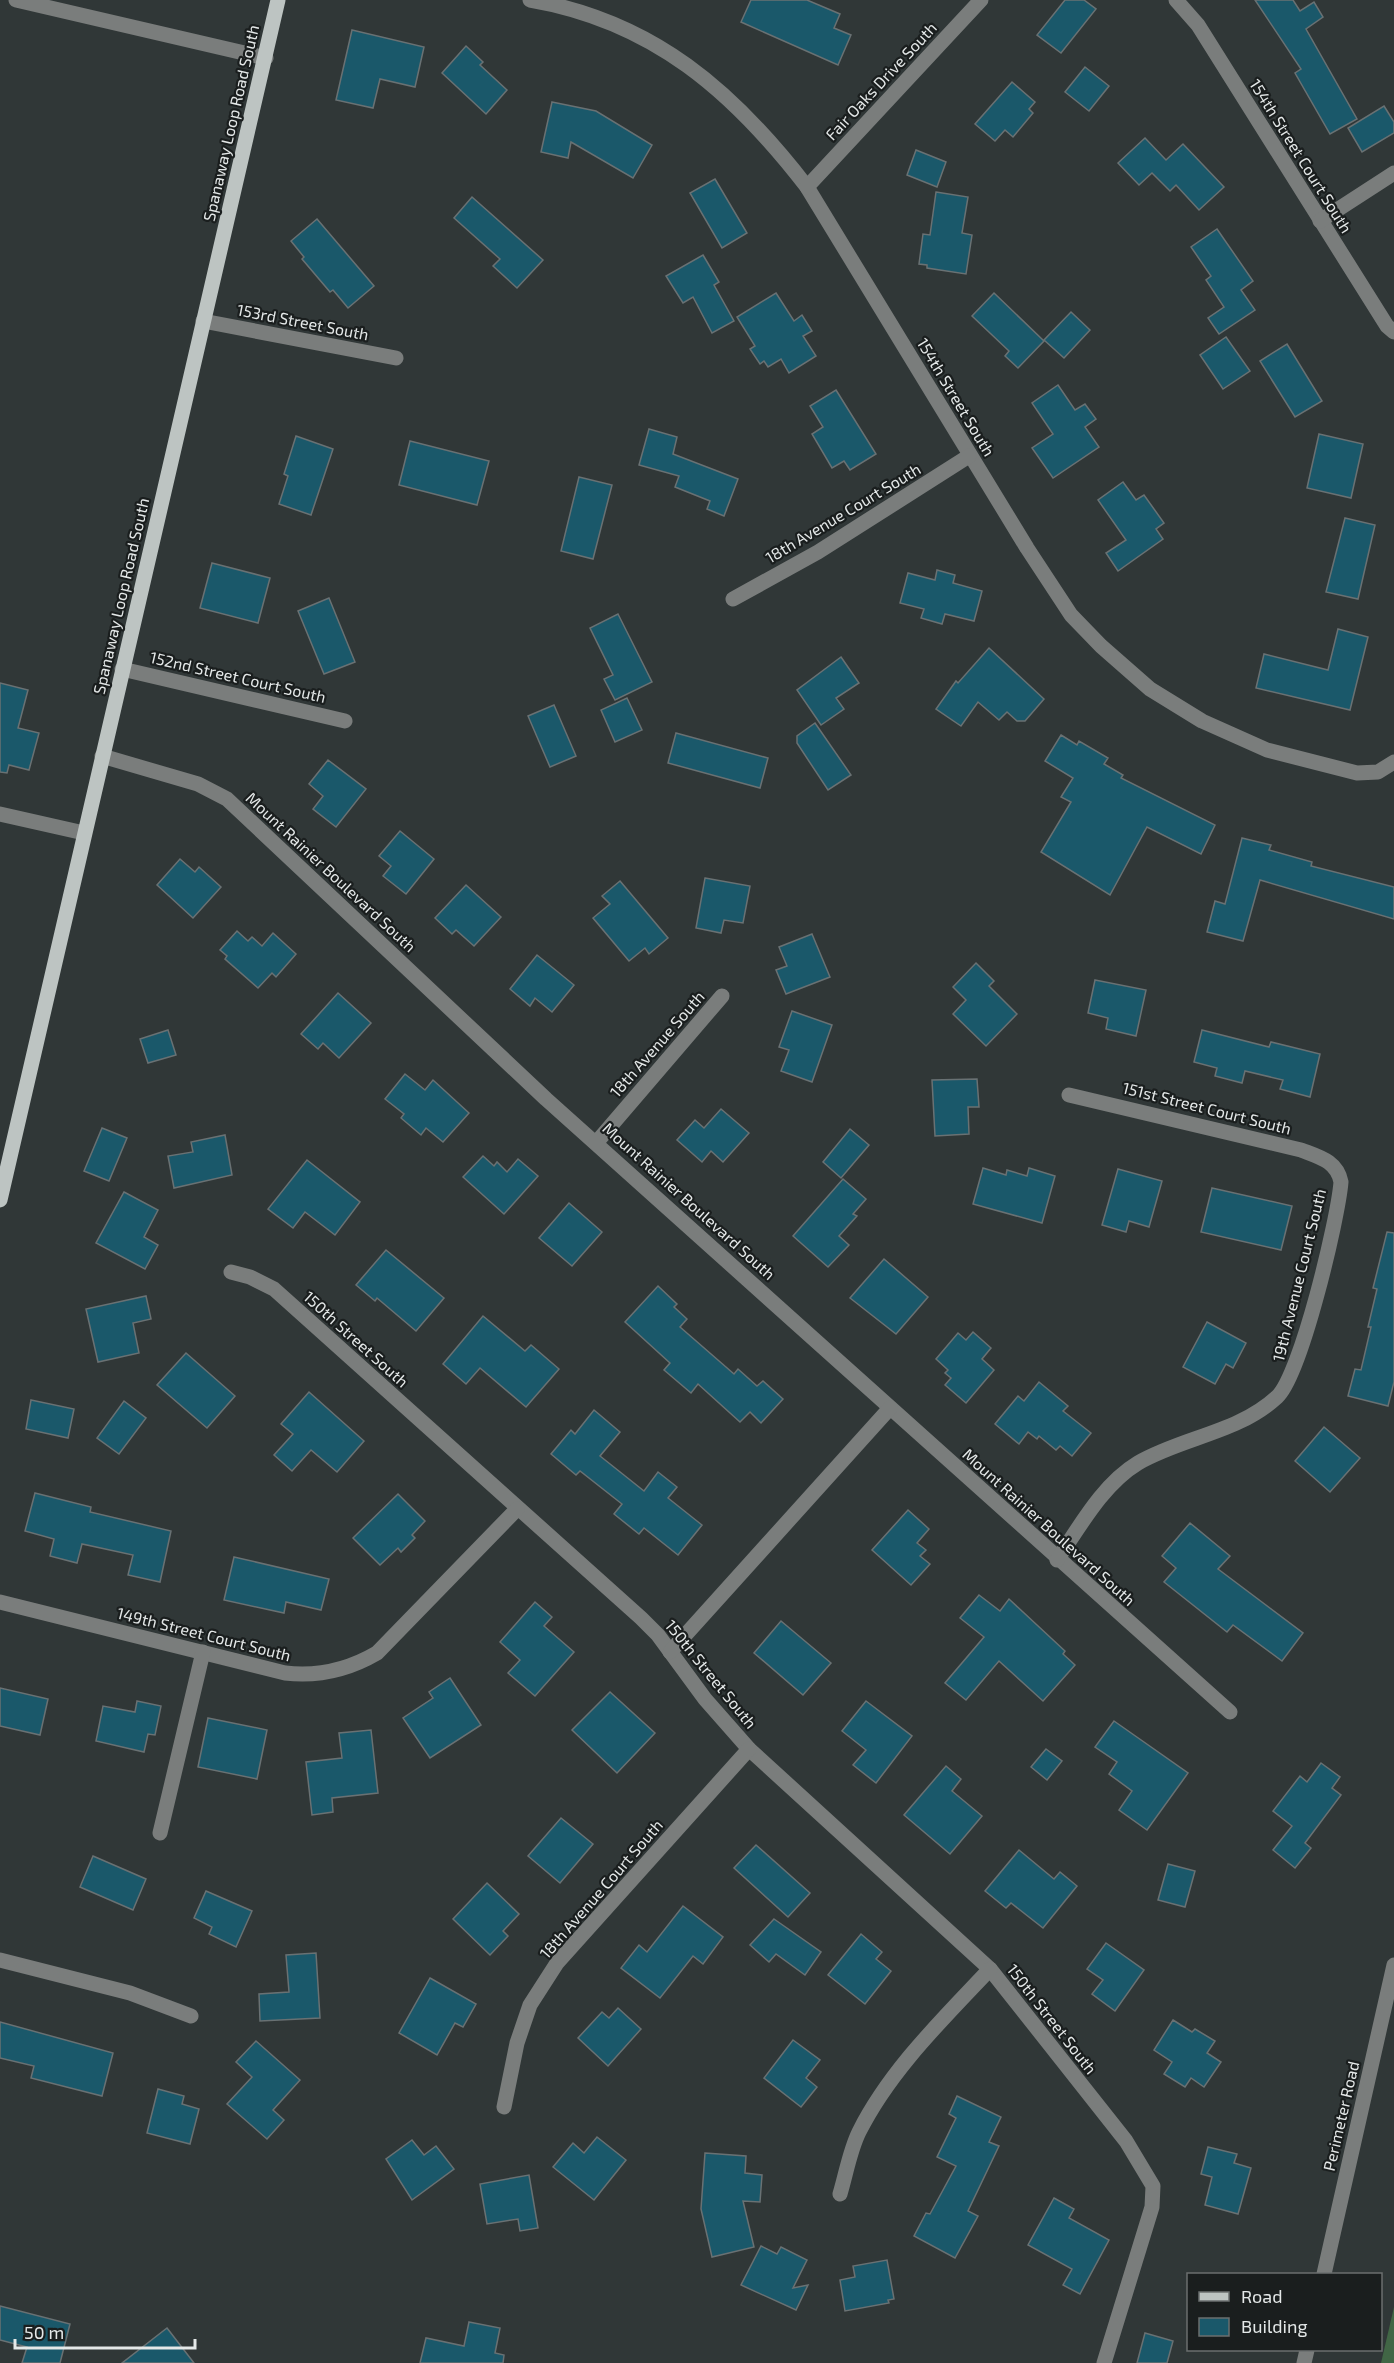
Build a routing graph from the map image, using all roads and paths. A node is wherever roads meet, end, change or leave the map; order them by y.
1 (16, 0) edge
2 (278, 0) edge
3 (531, 0) edge
4 (981, 0) edge
5 (1176, 0) edge
6 (266, 58) junction
7 (1394, 173) edge
8 (807, 187) junction
9 (1320, 221) junction
10 (203, 321) junction
11 (1394, 332) edge
12 (396, 358) dead end
13 (969, 456) junction
14 (733, 599) dead end
15 (122, 669) junction
16 (345, 721) dead end
17 (102, 756) junction
18 (1394, 762) edge
19 (0, 814) edge
20 (84, 833) junction
21 (722, 996) dead end
22 (1069, 1095) dead end
23 (596, 1143) junction
24 (1333, 1165) joint
25 (0, 1200) edge
26 (231, 1272) dead end
27 (890, 1408) junction
28 (517, 1509) junction
29 (1057, 1560) junction
30 (0, 1602) edge
31 (203, 1652) junction
32 (670, 1652) junction
33 (1230, 1712) dead end
34 (749, 1749) junction
35 (160, 1833) dead end
36 (0, 1960) edge
37 (1394, 1965) edge
38 (990, 1969) junction
39 (191, 2016) dead end
40 (504, 2107) dead end
41 (840, 2194) dead end
42 (1324, 2273) edge
43 (1104, 2363) edge

1 - 6 street
2 - 6 main road, Spanaway Loop Road South
3 - 8 street, 154th Street South
4 - 8 street, Fair Oaks Drive South
5 - 9 street, 154th Street Court South
6 - 10 main road, Spanaway Loop Road South
7 - 9 street
8 - 13 street, 154th Street South
9 - 11 street, 154th Street Court South
10 - 12 street, 153rd Street South
10 - 15 main road, Spanaway Loop Road South
13 - 14 street, 18th Avenue Court South
13 - 18 street, 154th Street South
15 - 16 street, 152nd Street Court South
15 - 17 main road, Spanaway Loop Road South
17 - 20 main road, Spanaway Loop Road South
17 - 23 street, Mount Rainier Boulevard South
19 - 20 street
20 - 25 main road, Spanaway Loop Road South
21 - 23 street, 18th Avenue South
22 - 24 street, 151st Street Court South
23 - 27 street, Mount Rainier Boulevard South
24 - 29 street, 19th Avenue Court South
26 - 28 street, 150th Street South
27 - 29 street, Mount Rainier Boulevard South
27 - 32 street
28 - 31 street, 149th Street Court South
28 - 32 street, 150th Street South
29 - 33 street, Mount Rainier Boulevard South
30 - 31 street, 149th Street Court South
31 - 35 street
32 - 34 street, 150th Street South
34 - 38 street, 150th Street South
34 - 40 street, 18th Avenue Court South
36 - 39 street
37 - 42 street, Perimeter Road
38 - 41 street
38 - 43 street, 150th Street South

